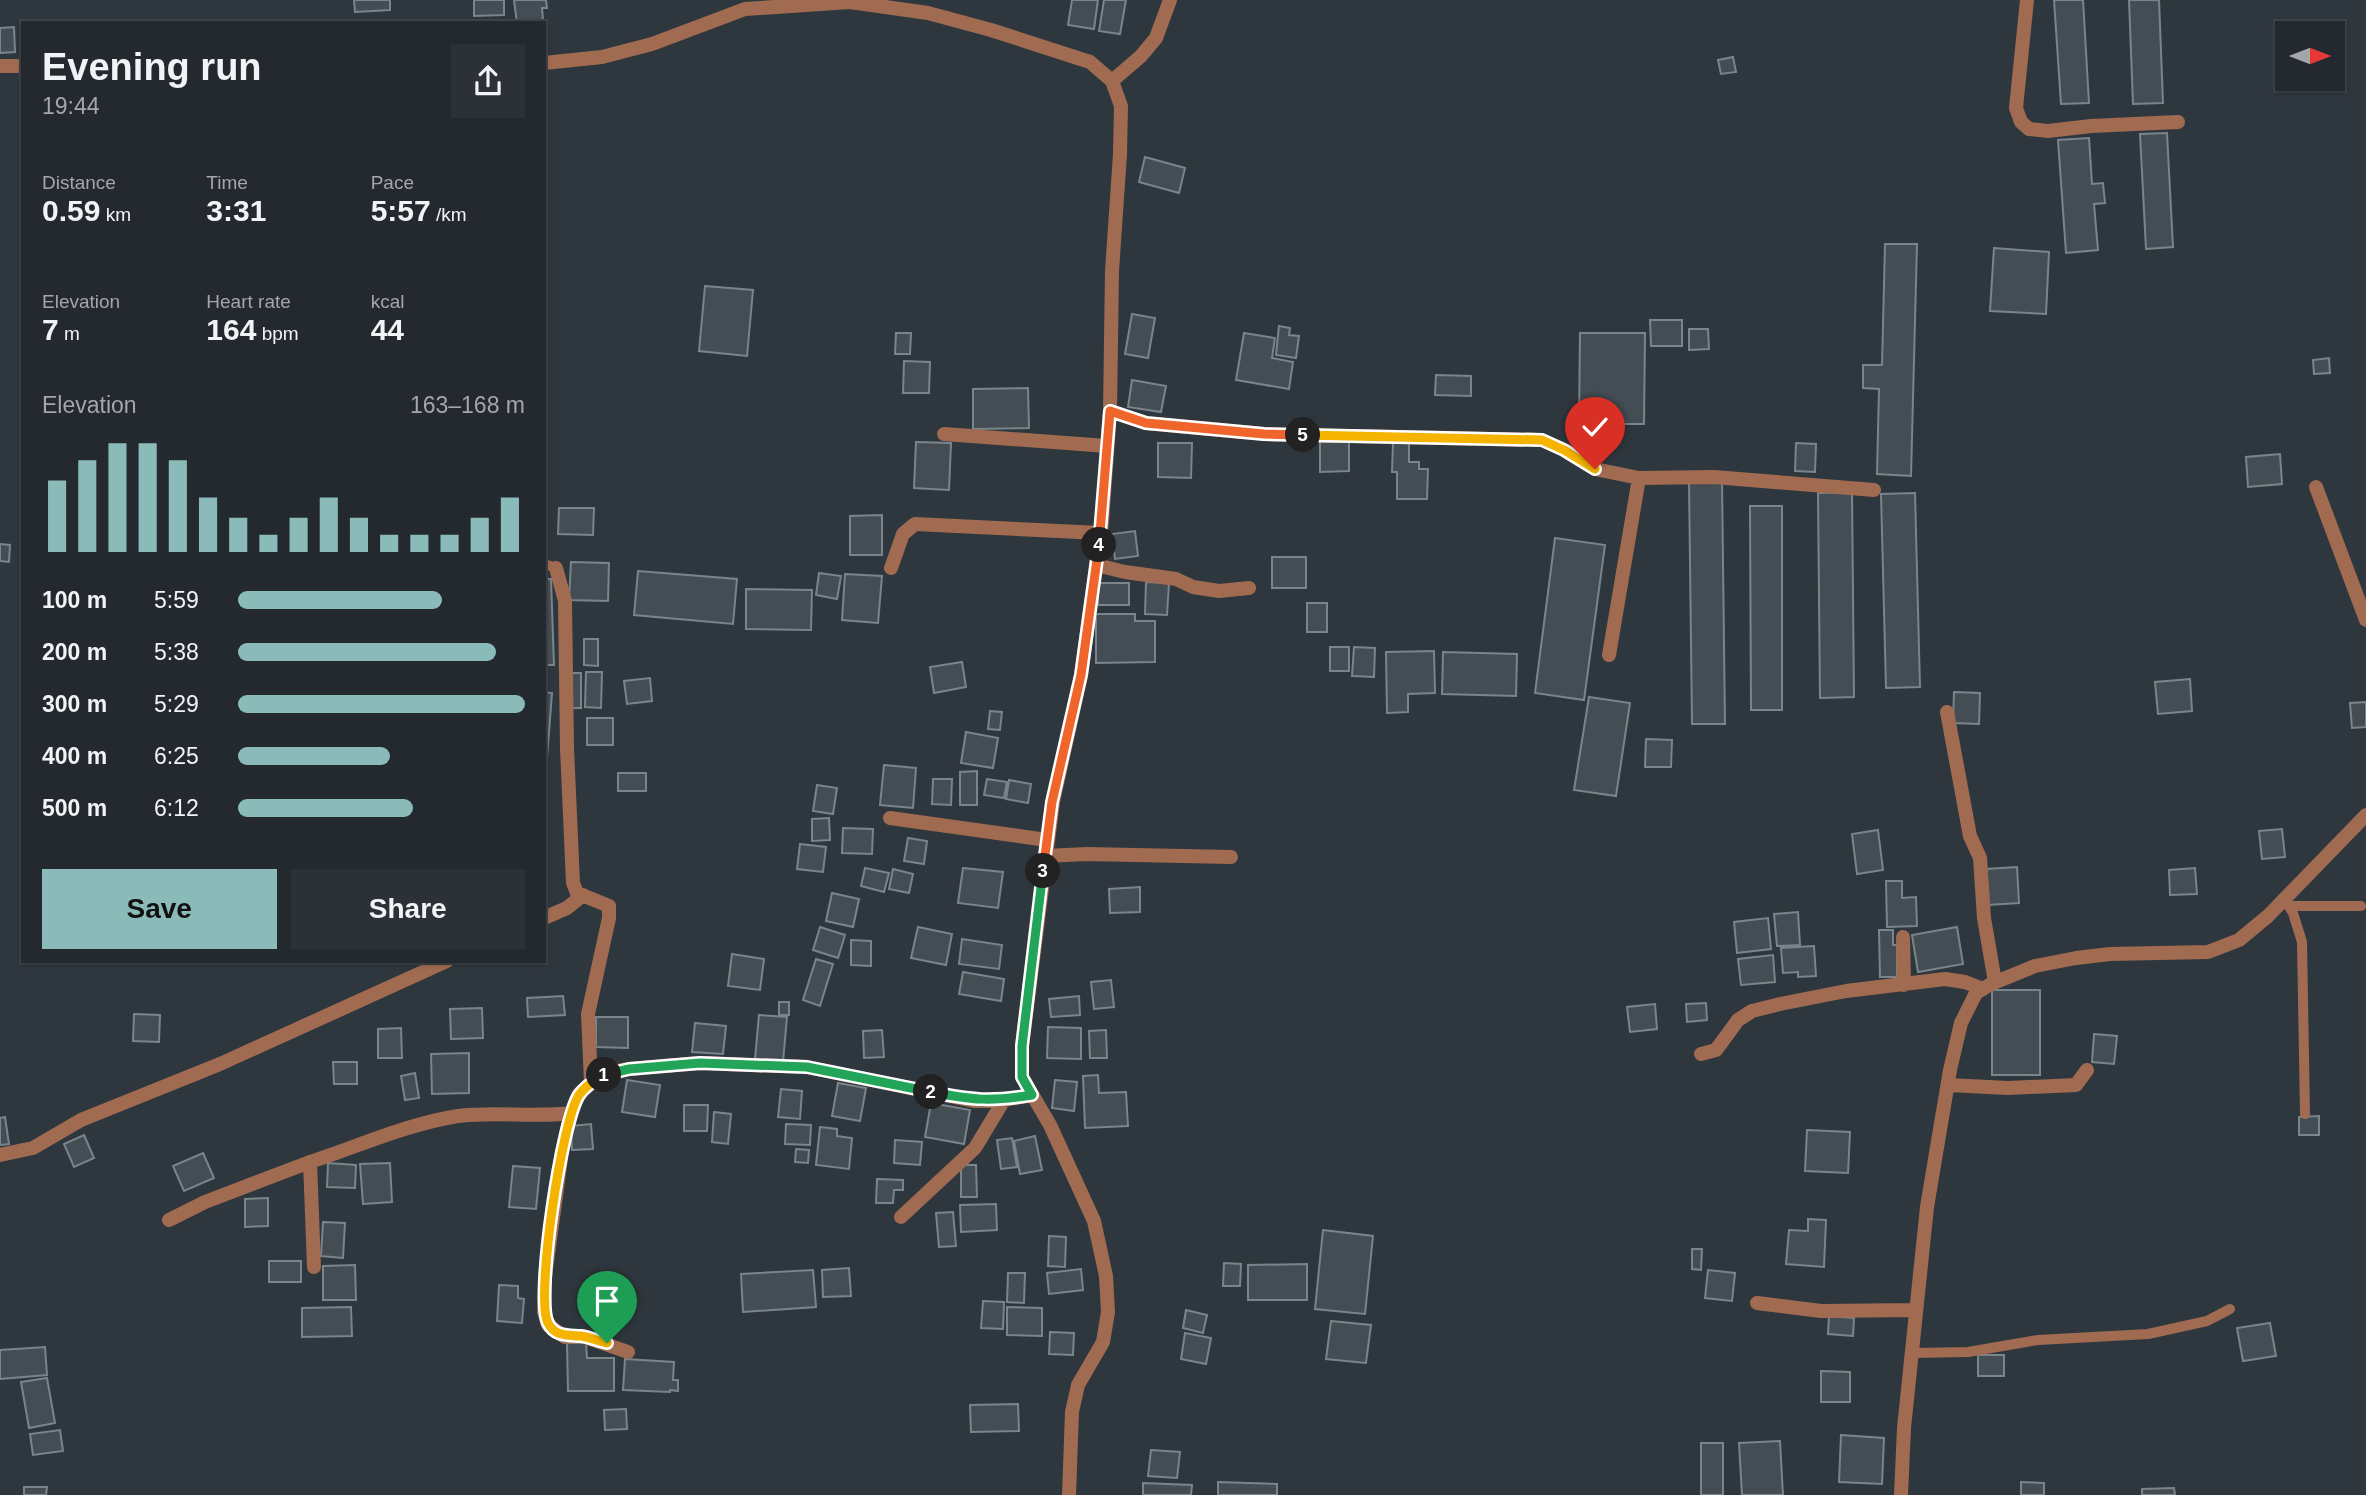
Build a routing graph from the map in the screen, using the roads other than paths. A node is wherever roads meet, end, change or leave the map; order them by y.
1 (1170, 0) edge
2 (2027, 0) edge
3 (745, 4) edge
4 (929, 6) edge
5 (546, 63) edge
6 (0, 66) edge
7 (21, 66) edge
8 (1112, 81) junction
9 (2178, 122) dead end
10 (1110, 411) junction
11 (944, 433) dead end
12 (1107, 446) junction
13 (1639, 478) junction
14 (2316, 488) dead end
15 (1874, 490) dead end
16 (1100, 533) junction
17 (1096, 565) junction
18 (550, 566) edge
19 (891, 568) dead end
20 (1249, 588) dead end
21 (2366, 620) edge
22 (1609, 655) dead end
23 (1947, 712) dead end
24 (2366, 815) edge
25 (890, 818) dead end
26 (1047, 840) junction
27 (1045, 856) junction
28 (1231, 857) dead end
29 (583, 895) junction
30 (2286, 903) junction
31 (2361, 906) dead end
32 (546, 917) edge
33 (1903, 937) dead end
34 (443, 963) edge
35 (1904, 985) junction
36 (1989, 985) junction
37 (1701, 1054) dead end
38 (2087, 1070) dead end
39 (591, 1083) junction
40 (1948, 1085) junction
41 (1032, 1095) junction
42 (1004, 1100) junction
43 (571, 1113) junction
44 (2305, 1114) dead end
45 (0, 1155) edge
46 (310, 1162) junction
47 (901, 1217) dead end
48 (169, 1220) dead end
49 (314, 1267) dead end
50 (1757, 1303) dead end
51 (2230, 1309) dead end
52 (1916, 1310) junction
53 (628, 1352) dead end
54 (1912, 1353) junction
55 (1069, 1495) edge
56 (1901, 1495) edge

1 - 8 street
2 - 9 street
3 - 4 street
3 - 5 street
4 - 8 street
6 - 7 street
8 - 10 street
10 - 12 street
10 - 13 street
11 - 12 street
12 - 16 street
13 - 15 street
13 - 22 street
14 - 21 street
16 - 17 street
16 - 19 street
17 - 20 street
17 - 26 street
18 - 29 street
23 - 36 street
24 - 30 street
25 - 26 street
26 - 27 street
27 - 28 street
27 - 41 street
29 - 32 street
29 - 39 street
30 - 31 lane
30 - 36 street
30 - 44 lane
33 - 35 street
34 - 45 street
35 - 36 street
35 - 37 street
36 - 40 street
38 - 40 street
39 - 42 street
39 - 43 street
40 - 52 street
41 - 42 street
41 - 55 street
42 - 47 street
43 - 46 street
43 - 53 street
46 - 48 street
46 - 49 street
50 - 52 street
51 - 54 lane
52 - 54 street
54 - 56 street

